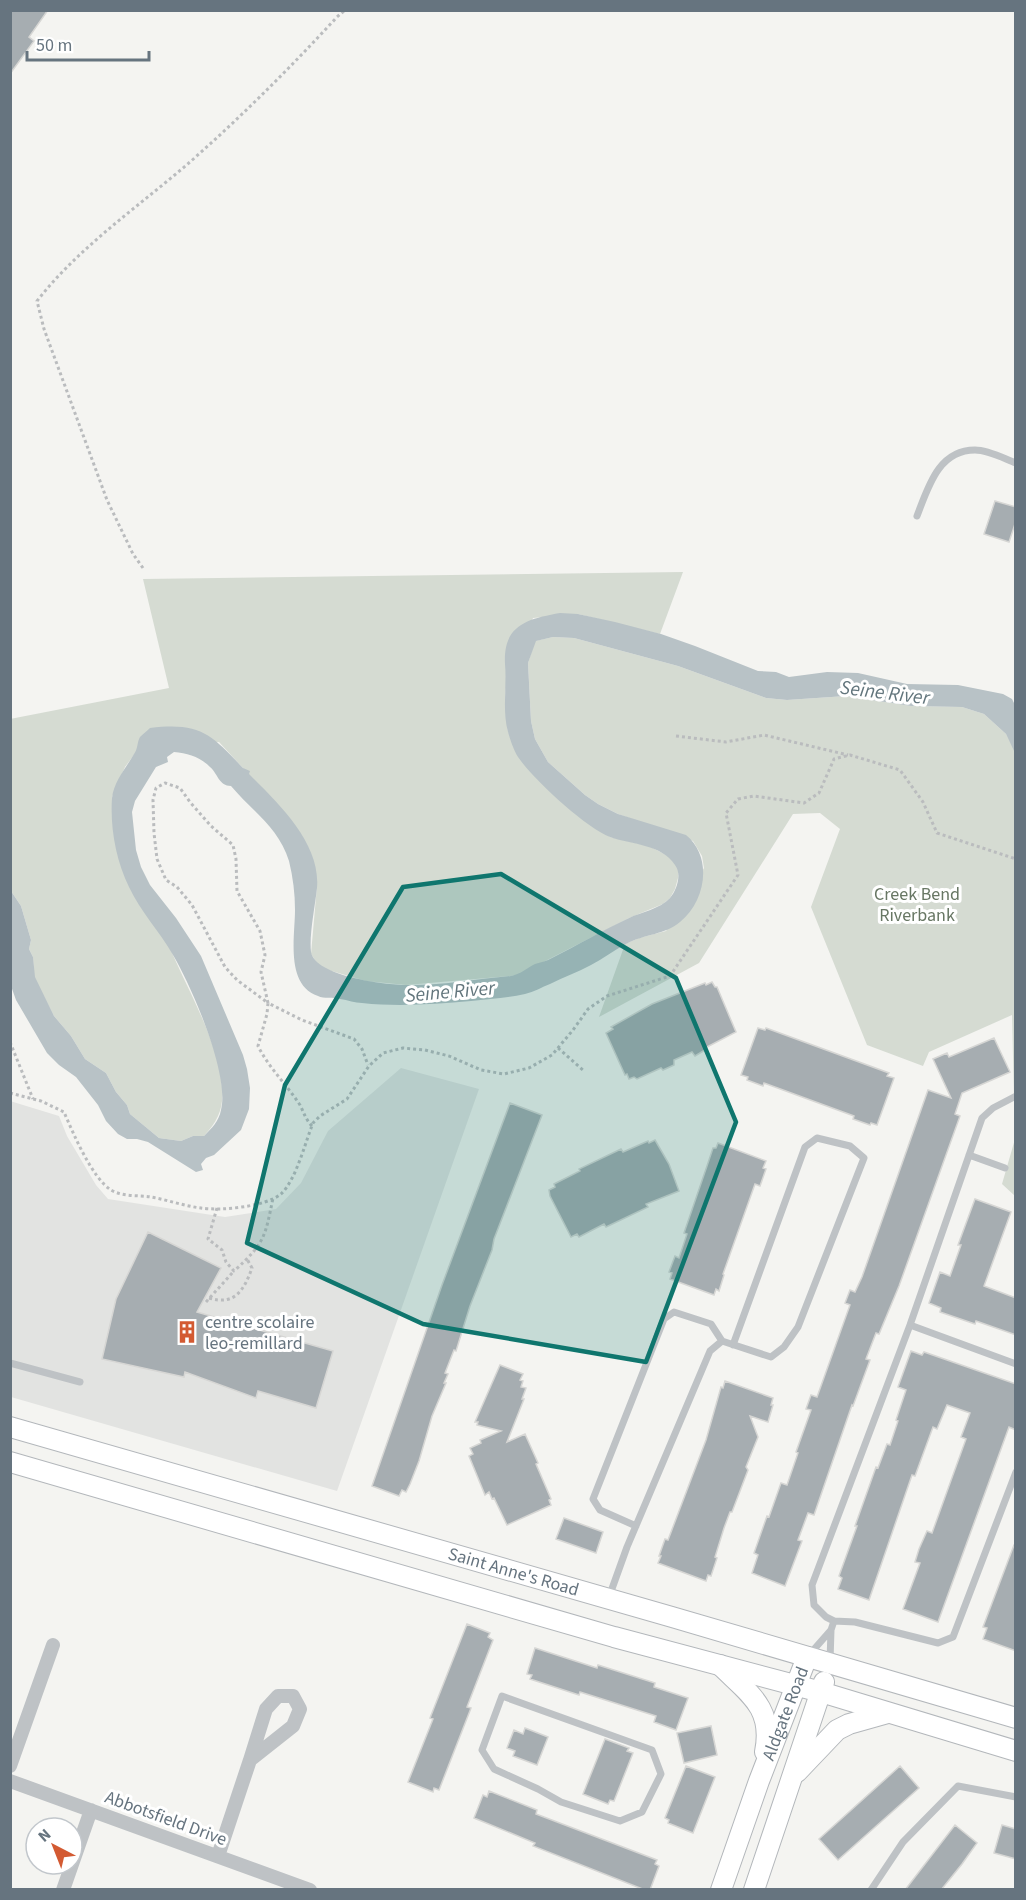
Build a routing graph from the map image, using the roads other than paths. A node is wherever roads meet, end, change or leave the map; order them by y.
1 (1016, 463) edge
2 (917, 516) dead end
3 (1016, 1095) edge
4 (969, 1155) junction
5 (1005, 1168) dead end
6 (910, 1325) junction
7 (722, 1341) junction
8 (733, 1345) junction
9 (10, 1363) edge
10 (1016, 1364) edge
11 (80, 1382) dead end
12 (10, 1427) edge
13 (10, 1462) edge
14 (1016, 1472) edge
15 (636, 1526) junction
16 (608, 1600) junction
17 (834, 1621) junction
18 (831, 1630) junction
19 (54, 1645) dead end
20 (807, 1657) junction
21 (718, 1663) junction
22 (830, 1664) junction
23 (796, 1686) junction
24 (821, 1692) junction
25 (502, 1696) joint
26 (889, 1712) junction
27 (1016, 1718) edge
28 (1016, 1751) edge
29 (250, 1760) junction
30 (10, 1766) edge
31 (793, 1776) junction
32 (10, 1781) edge
33 (759, 1781) junction
34 (1016, 1797) edge
35 (92, 1810) junction
36 (218, 1856) junction
37 (63, 1890) edge
38 (310, 1890) edge
39 (721, 1890) edge
40 (754, 1890) edge
41 (871, 1890) edge

1 - 2 lane
3 - 4 lane
4 - 5 lane
4 - 6 lane
6 - 10 lane
6 - 17 lane
7 - 8 lane
7 - 15 lane
7 - 15 lane
8 - 8 lane
9 - 11 lane
12 - 16 main road, Saint Anne's Road
13 - 21 main road, Saint Anne's Road
14 - 17 lane
15 - 16 lane
16 - 20 main road, Saint Anne's Road
17 - 18 lane
18 - 20 lane, Aldgate Road
18 - 22 lane, Aldgate Road
19 - 30 street
20 - 22 main road, Saint Anne's Road
20 - 23 main road, Aldgate Road
21 - 23 main road, Saint Anne's Road
21 - 33 main road
22 - 24 main road, Aldgate Road
22 - 27 main road, Saint Anne's Road
23 - 24 main road, Saint Anne's Road
23 - 33 main road, Aldgate Road
24 - 26 main road, Saint Anne's Road
24 - 31 main road, Aldgate Road
25 - 25 lane
26 - 28 main road, Saint Anne's Road
26 - 31 main road
29 - 29 street
29 - 36 street
31 - 40 main road, Aldgate Road
32 - 35 street, Abbotsfield Drive
33 - 39 main road, Aldgate Road
34 - 41 lane
35 - 36 street, Abbotsfield Drive
35 - 37 street
36 - 38 street, Abbotsfield Drive

